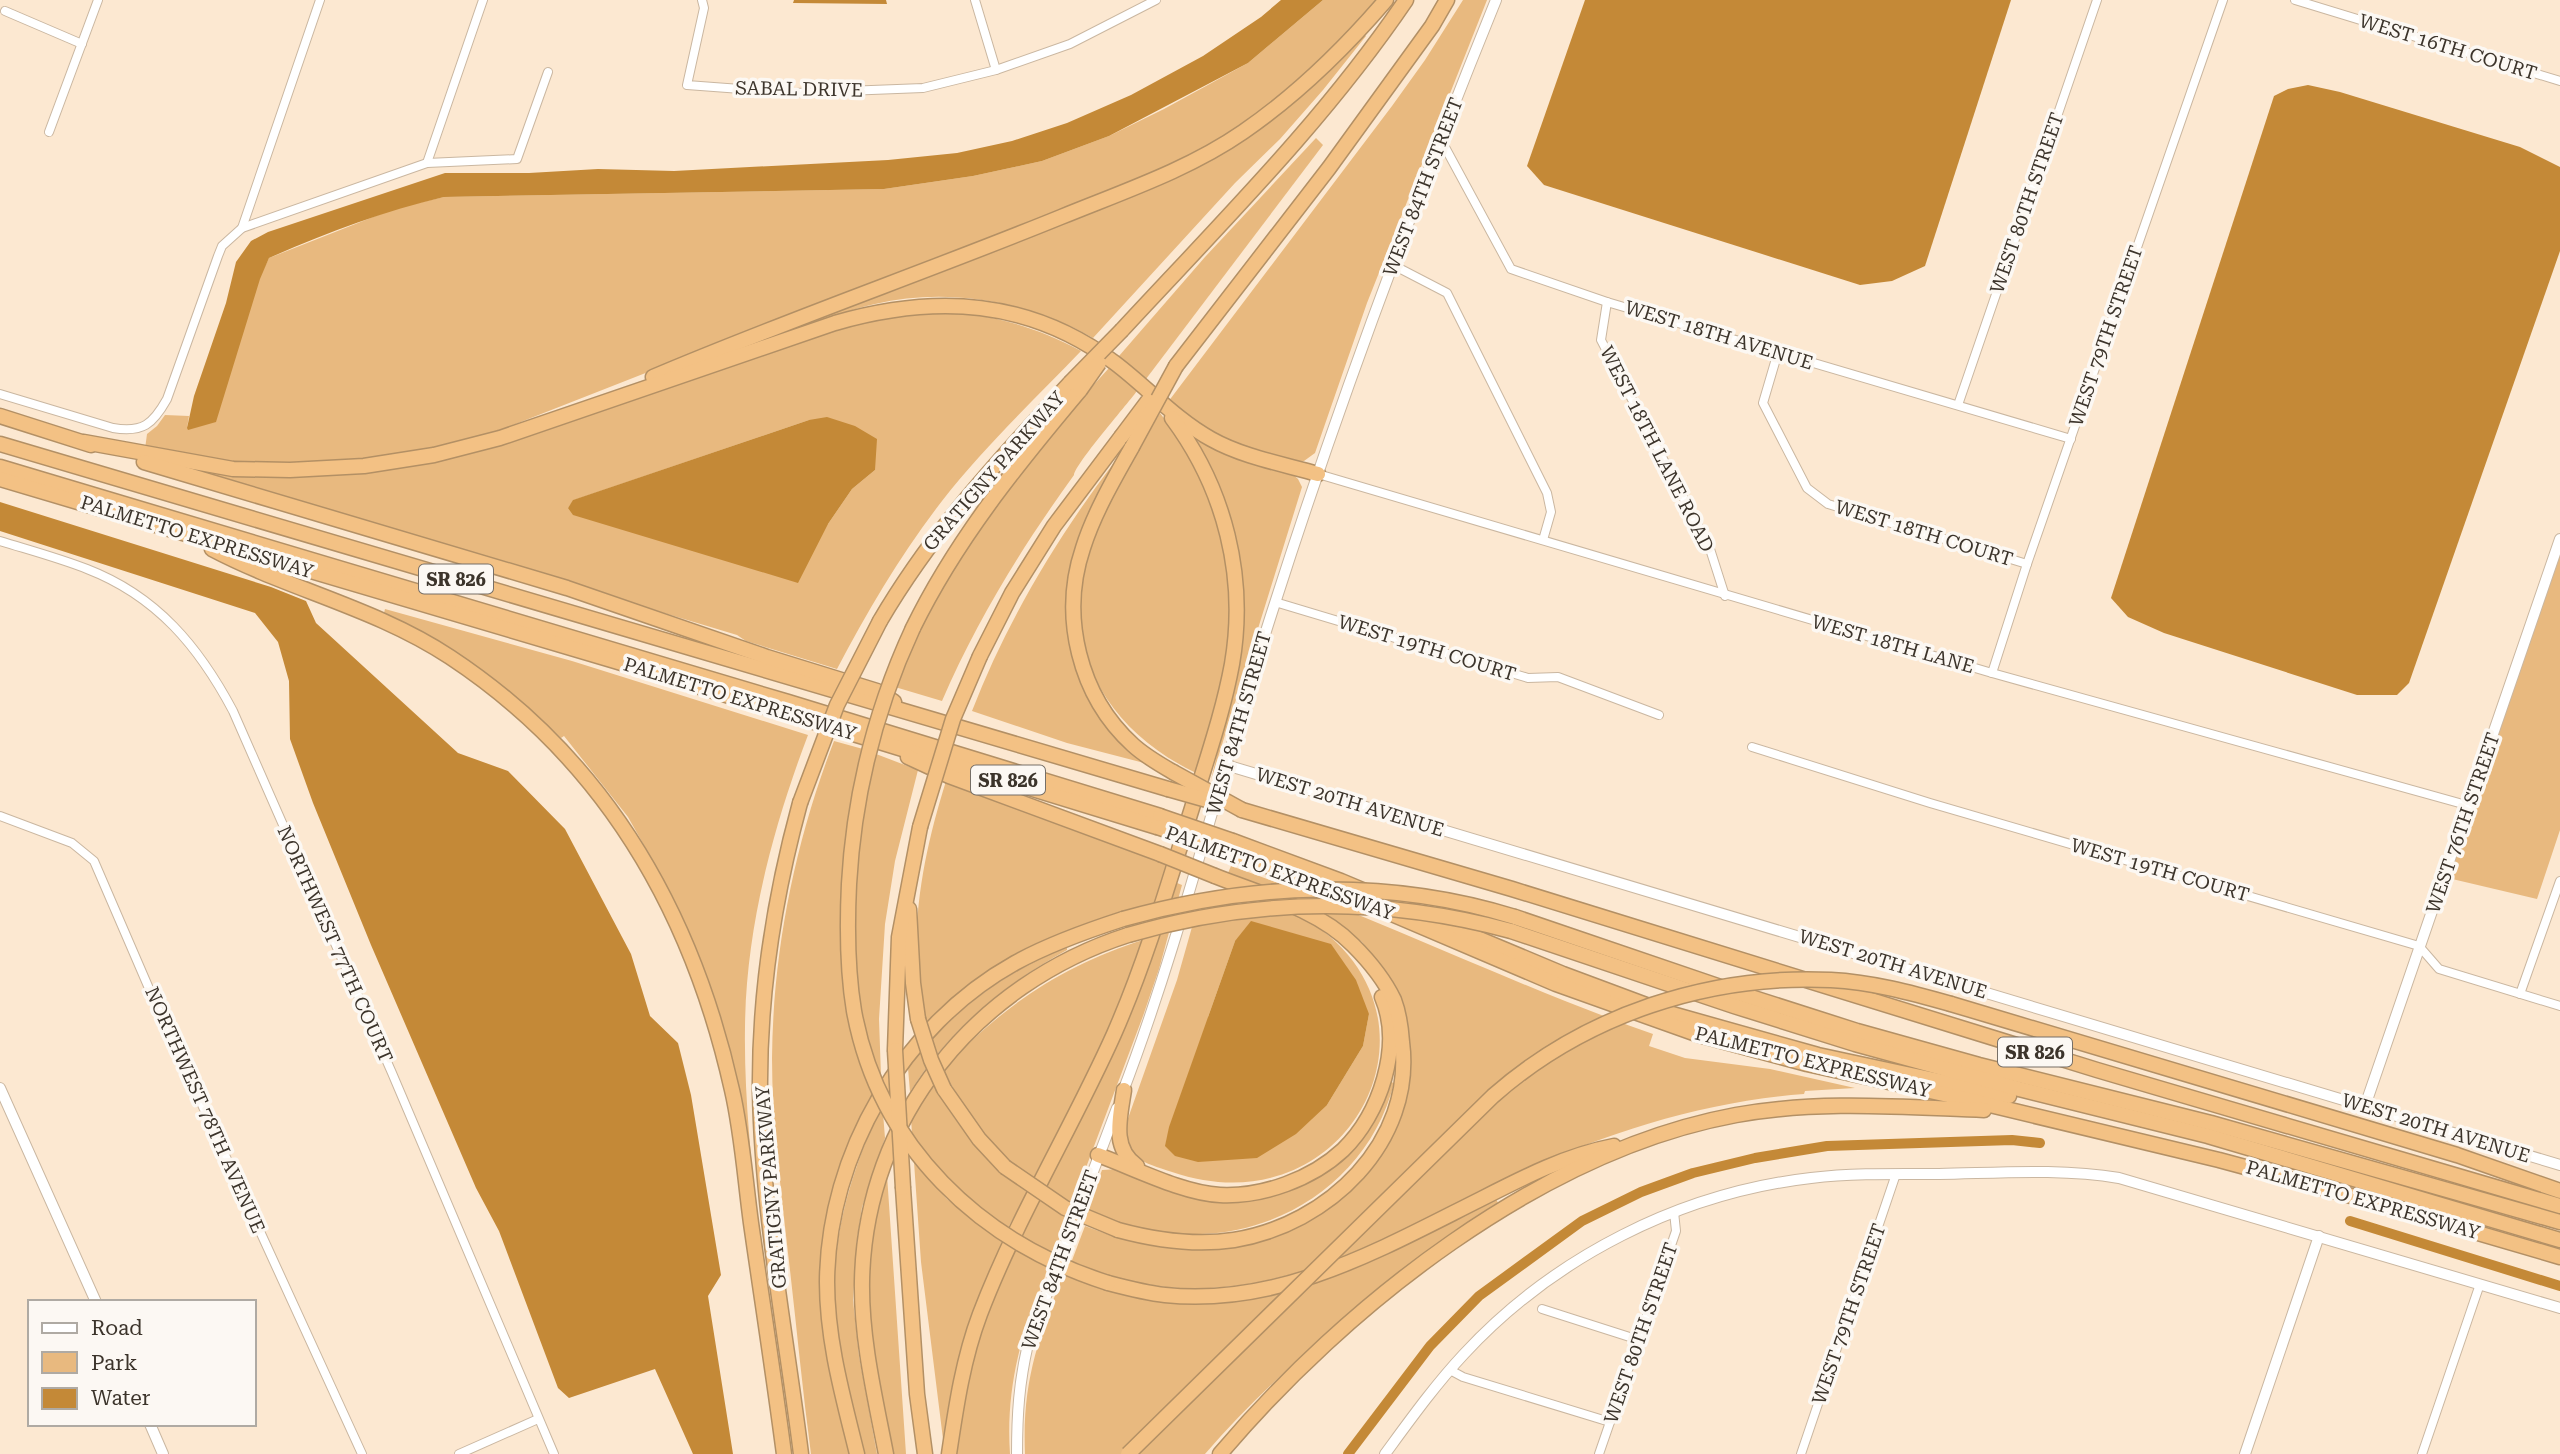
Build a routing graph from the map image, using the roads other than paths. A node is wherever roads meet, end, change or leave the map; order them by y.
1 (98, 0) edge
2 (320, 0) edge
3 (483, 0) edge
4 (702, 0) edge
5 (975, 0) edge
6 (1157, 0) edge
7 (1385, 0) edge
8 (1406, 0) edge
9 (1447, 0) edge
10 (1496, 0) edge
11 (2097, 0) edge
12 (2223, 0) edge
13 (2295, 0) edge
14 (5, 11) dead end
15 (82, 44) junction
16 (996, 70) junction
17 (548, 72) dead end
18 (2560, 81) edge
19 (49, 132) dead end
20 (1440, 138) junction
21 (427, 163) junction
22 (242, 228) junction
23 (1393, 265) junction
24 (1607, 302) junction
25 (1778, 352) junction
26 (1075, 387) junction
27 (0, 394) edge
28 (1161, 404) junction
29 (1958, 405) junction
30 (569, 413) junction
31 (0, 416) edge
32 (2071, 439) junction
33 (84, 442) junction
34 (1127, 442) junction
35 (0, 444) edge
36 (0, 467) edge
37 (1318, 474) junction
38 (0, 479) edge
39 (184, 534) junction
40 (2560, 539) edge
41 (1543, 540) junction
42 (0, 541) edge
43 (2027, 564) junction
44 (1725, 596) junction
45 (1275, 602) junction
46 (1992, 673) junction
47 (913, 714) junction
48 (1659, 715) dead end
49 (859, 735) junction
50 (1752, 747) dead end
51 (1226, 765) junction
52 (2470, 806) junction
53 (1242, 810) junction
54 (0, 816) edge
55 (1159, 822) junction
56 (1231, 847) junction
57 (2560, 881) edge
58 (908, 883) junction
59 (2419, 946) junction
60 (1367, 960) junction
61 (2520, 994) junction
62 (2560, 1006) edge
63 (0, 1088) edge
64 (1124, 1090) junction
65 (2365, 1106) junction
66 (2015, 1111) junction
67 (1651, 1138) junction
68 (2259, 1153) junction
69 (1098, 1155) junction
70 (2560, 1165) edge
71 (1150, 1174) junction
72 (1896, 1174) junction
73 (2560, 1191) edge
74 (2560, 1206) edge
75 (1674, 1212) junction
76 (2560, 1222) edge
77 (2319, 1236) junction
78 (2560, 1240) edge
79 (2560, 1257) edge
80 (2480, 1284) junction
81 (95, 1300) edge
82 (2560, 1308) edge
83 (1542, 1309) dead end
84 (1639, 1340) junction
85 (1450, 1370) junction
86 (538, 1419) junction
87 (1610, 1422) junction
88 (151, 1426) edge
89 (163, 1454) edge
90 (362, 1454) edge
91 (459, 1454) edge
92 (554, 1454) edge
93 (784, 1454) edge
94 (801, 1454) edge
95 (857, 1454) edge
96 (886, 1454) edge
97 (925, 1454) edge
98 (949, 1454) edge
99 (1017, 1454) edge
100 (1128, 1454) edge
101 (1220, 1454) edge
102 (1385, 1454) edge
103 (1599, 1454) edge
104 (1801, 1454) edge
105 (2245, 1454) edge
106 (2422, 1454) edge

1 - 15 street
2 - 22 street
3 - 21 street
4 - 16 street, SABAL DRIVE
5 - 16 street
6 - 16 street, SABAL DRIVE
7 - 30 highway
8 - 26 highway, bridge
9 - 34 highway, bridge
10 - 20 street, WEST 84TH STREET
11 - 29 street, WEST 80TH STREET
12 - 32 street, WEST 79TH STREET
13 - 18 street, WEST 16TH COURT
14 - 15 street
15 - 19 street
17 - 21 street
20 - 23 street, WEST 84TH STREET
20 - 24 street, WEST 18TH AVENUE
21 - 22 street
22 - 27 street
23 - 37 street, WEST 84TH STREET
23 - 41 street
24 - 25 street, WEST 18TH AVENUE
24 - 44 street, WEST 18TH LANE ROAD
25 - 29 street, WEST 18TH AVENUE
25 - 43 street, WEST 18TH COURT
26 - 67 highway, bridge
26 - 94 highway, GRATIGNY PARKWAY, bridge
28 - 30 highway
28 - 37 highway
28 - 98 highway
29 - 32 street, WEST 18TH AVENUE
30 - 33 highway
31 - 33 highway
32 - 43 street, WEST 79TH STREET
33 - 47 highway
34 - 53 highway, bridge
34 - 58 highway, bridge
35 - 47 highway, PALMETTO EXPRESSWAY / SR 826
36 - 55 highway
37 - 41 street, WEST 18TH LANE
37 - 45 street, WEST 84TH STREET
38 - 39 highway, PALMETTO EXPRESSWAY / SR 826
39 - 49 highway, PALMETTO EXPRESSWAY / SR 826
39 - 93 highway
40 - 52 street, WEST 76TH STREET
41 - 44 street, WEST 18TH LANE
42 - 86 street, NORTHWEST 77TH COURT
43 - 46 street, WEST 79TH STREET
44 - 46 street, WEST 18TH LANE
45 - 48 street, WEST 19TH COURT
45 - 51 street, WEST 84TH STREET
46 - 52 street, WEST 18TH LANE
47 - 53 highway, PALMETTO EXPRESSWAY / SR 826, bridge
49 - 55 highway, PALMETTO EXPRESSWAY / SR 826
49 - 60 highway, bridge
50 - 59 street, WEST 19TH COURT
51 - 64 street, WEST 84TH STREET
51 - 65 street, WEST 20TH AVENUE
52 - 59 street, WEST 76TH STREET
53 - 74 highway, PALMETTO EXPRESSWAY / SR 826
54 - 90 street, NORTHWEST 78TH AVENUE
55 - 56 highway, PALMETTO EXPRESSWAY / SR 826, bridge
56 - 66 highway, PALMETTO EXPRESSWAY / SR 826
56 - 68 highway
57 - 61 street
58 - 60 highway, bridge
58 - 97 highway, bridge
59 - 61 street, WEST 19TH COURT
59 - 65 street, WEST 76TH STREET
60 - 71 highway
61 - 62 street, WEST 19TH COURT
63 - 81 street
64 - 69 street, WEST 84TH STREET
64 - 71 highway
65 - 70 street, WEST 20TH AVENUE
66 - 67 highway
66 - 79 highway, PALMETTO EXPRESSWAY / SR 826
67 - 101 highway
68 - 78 highway
68 - 96 highway, bridge
69 - 71 highway
69 - 99 street, WEST 84TH STREET
72 - 75 street
72 - 77 street
72 - 104 street, WEST 79TH STREET
73 - 100 highway, bridge
75 - 84 street, WEST 80TH STREET
75 - 85 street
76 - 95 highway, bridge
77 - 80 street
77 - 105 street
80 - 82 street
80 - 106 street
83 - 84 street
84 - 87 street, WEST 80TH STREET
85 - 87 street
85 - 102 street
86 - 91 street
86 - 92 street, NORTHWEST 77TH COURT
87 - 103 street, WEST 80TH STREET
88 - 89 street

